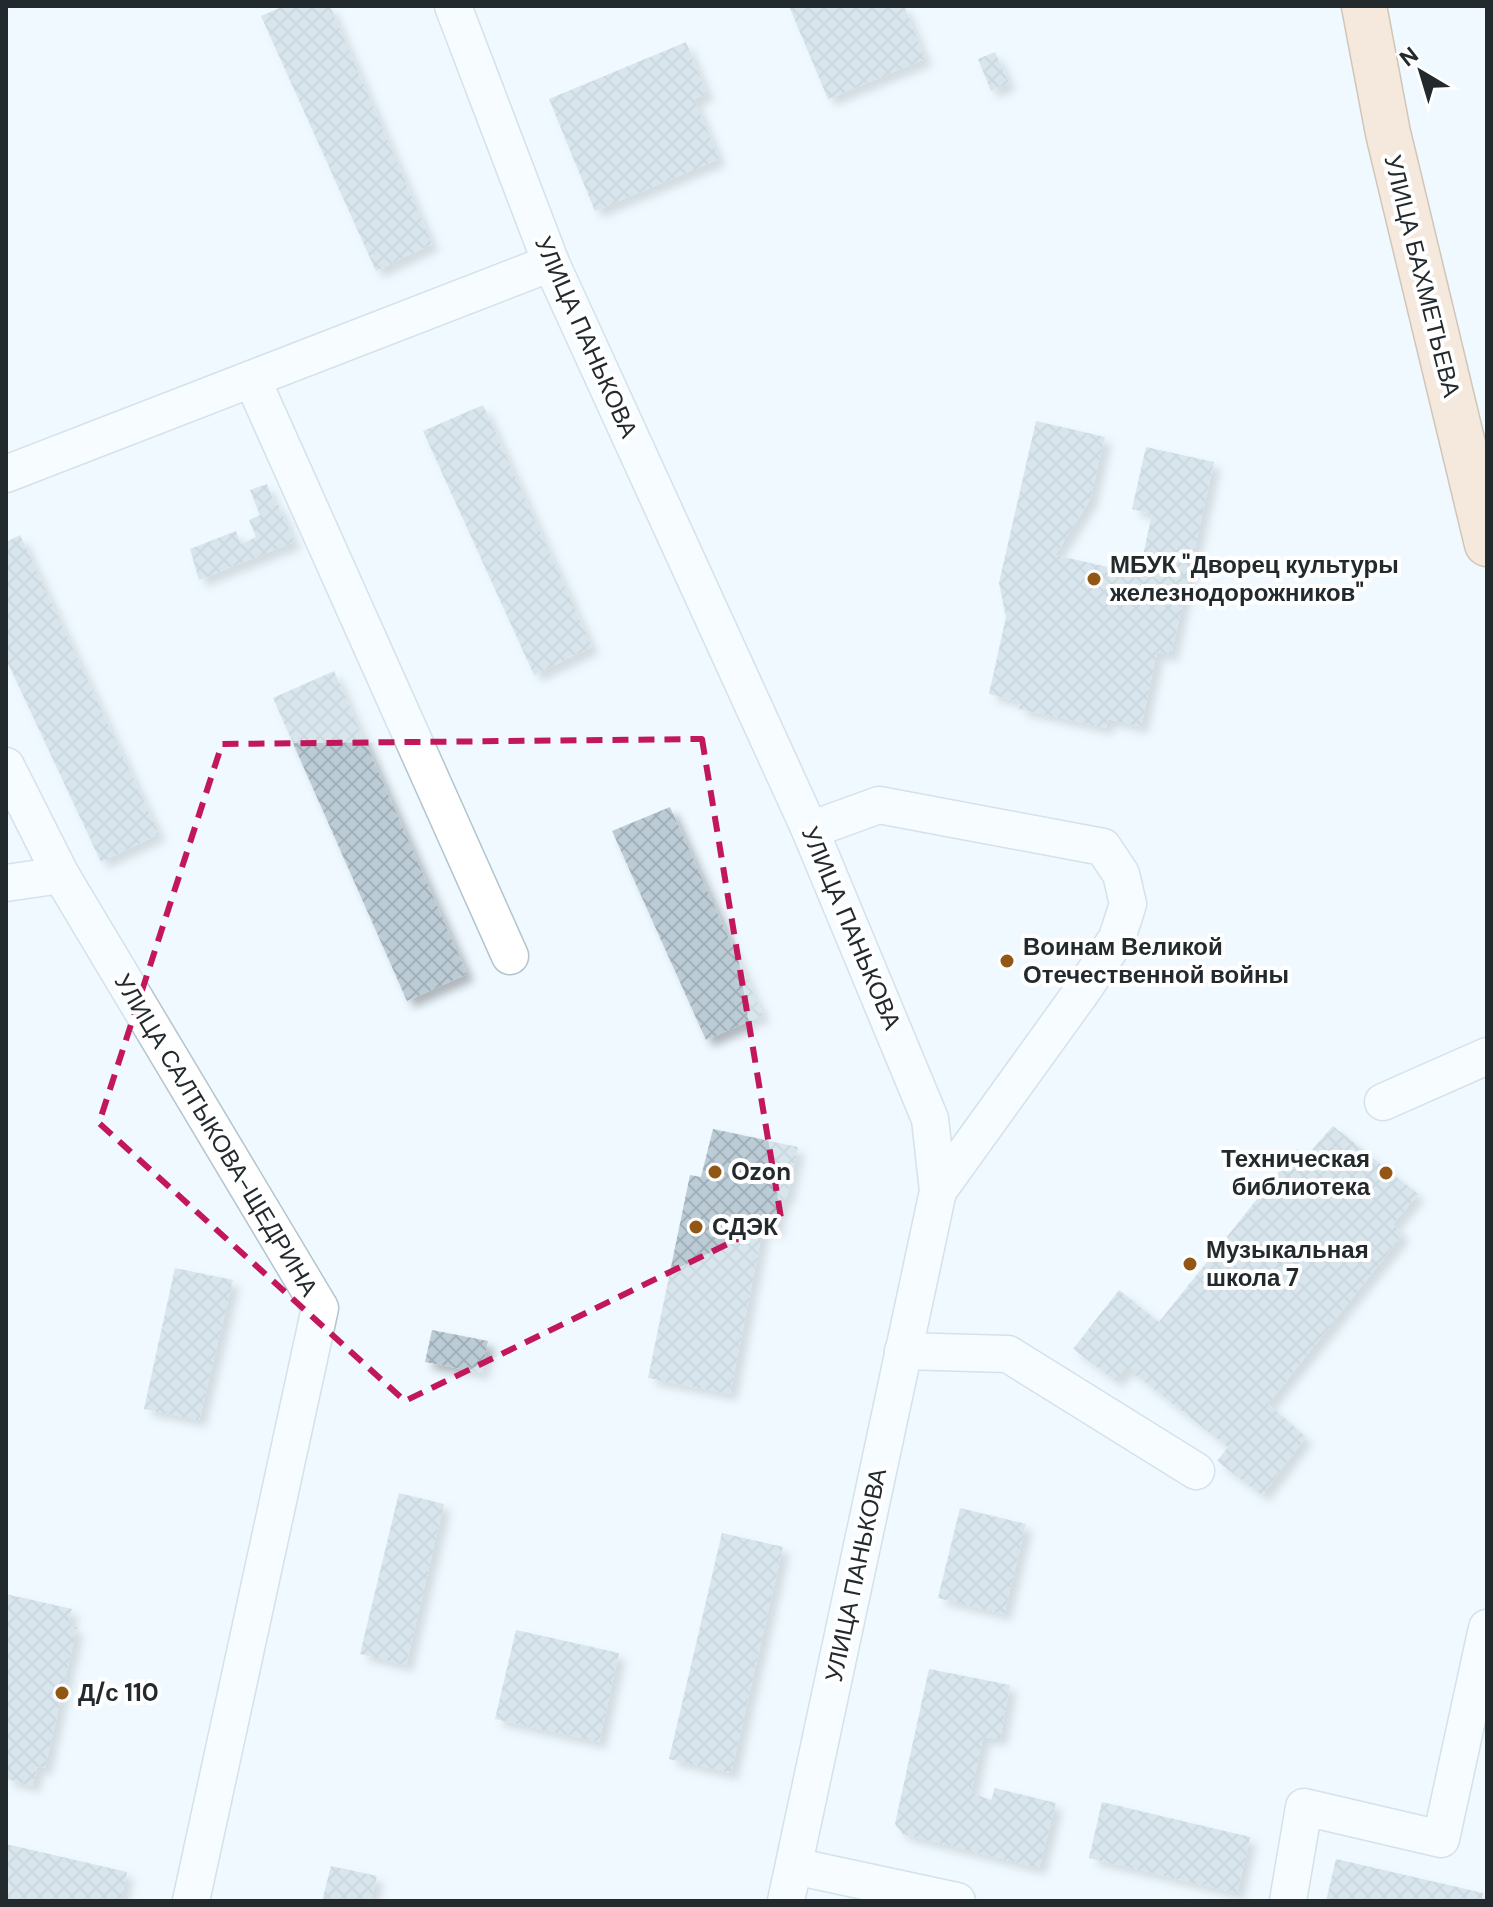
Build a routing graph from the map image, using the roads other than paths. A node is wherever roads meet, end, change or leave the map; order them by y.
1 (453, 6) edge
2 (1364, 6) edge
3 (551, 263) junction
4 (252, 379) junction
5 (6, 474) edge
6 (1487, 544) edge
7 (6, 766) edge
8 (810, 830) junction
9 (61, 875) junction
10 (6, 883) edge
11 (510, 956) dead end
12 (1487, 1056) edge
13 (1383, 1102) dead end
14 (938, 1191) junction
15 (903, 1351) junction
16 (1196, 1471) dead end
17 (1487, 1628) edge
18 (794, 1866) junction
19 (191, 1901) edge
20 (786, 1901) edge
21 (957, 1901) edge
22 (1288, 1901) edge

1 - 3 street, УЛИЦА ПАНЬКОВА
2 - 6 main road, УЛИЦА БАХМЕТЬЕВА
3 - 4 street
3 - 8 street, УЛИЦА ПАНЬКОВА
4 - 5 street
4 - 11 street
7 - 9 street, УЛИЦА САЛТЫКОВА-ЩЕДРИНА
8 - 14 street, УЛИЦА ПАНЬКОВА
8 - 14 street
9 - 10 street
9 - 19 street, УЛИЦА САЛТЫКОВА-ЩЕДРИНА
12 - 13 street
14 - 15 street, УЛИЦА ПАНЬКОВА
15 - 16 street
15 - 18 street, УЛИЦА ПАНЬКОВА
17 - 22 street
18 - 20 street, УЛИЦА ПАНЬКОВА
18 - 21 street

